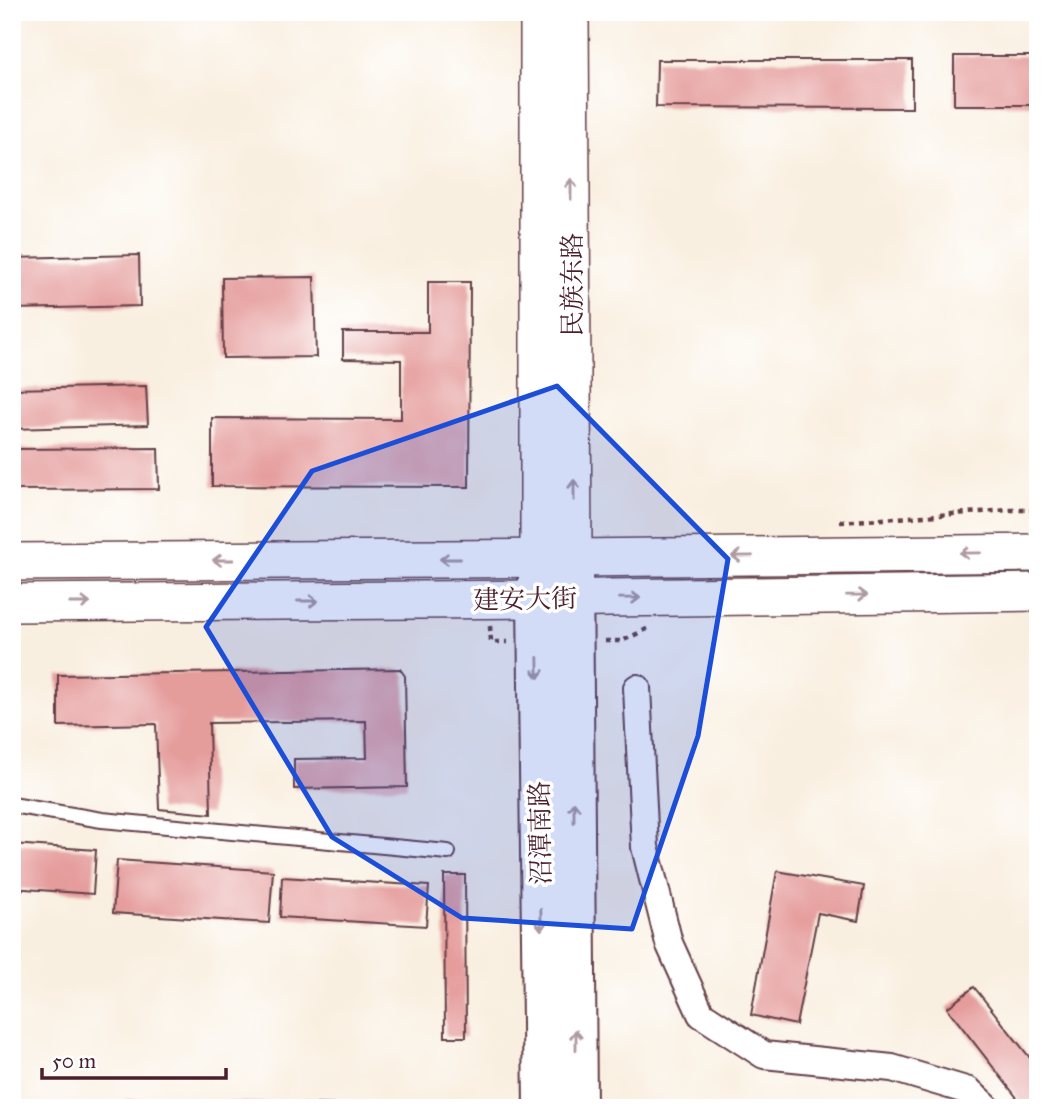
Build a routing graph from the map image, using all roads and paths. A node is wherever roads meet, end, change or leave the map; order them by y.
1 (539, 12) edge
2 (570, 12) edge
3 (1038, 510) edge
4 (833, 523) dead end
5 (1038, 552) edge
6 (543, 558) junction
7 (12, 562) edge
8 (1038, 592) edge
9 (555, 599) junction
10 (12, 603) edge
11 (637, 688) dead end
12 (12, 805) edge
13 (448, 852) dead end
14 (544, 1108) edge
15 (577, 1108) edge
16 (987, 1108) edge

1 - 6 main road, 民族东路
6 -> 2 main road, 民族东路
3 - 4 path
5 -> 6 main road, 建安大街
6 -> 7 main road, 建安大街
6 - 9 main road, 沼潭南路
9 -> 8 main road, 建安大街
10 -> 9 main road, 建安大街
9 -> 14 main road, 沼潭南路
15 -> 9 main road, 沼潭南路
11 - 16 street
12 - 13 lane

